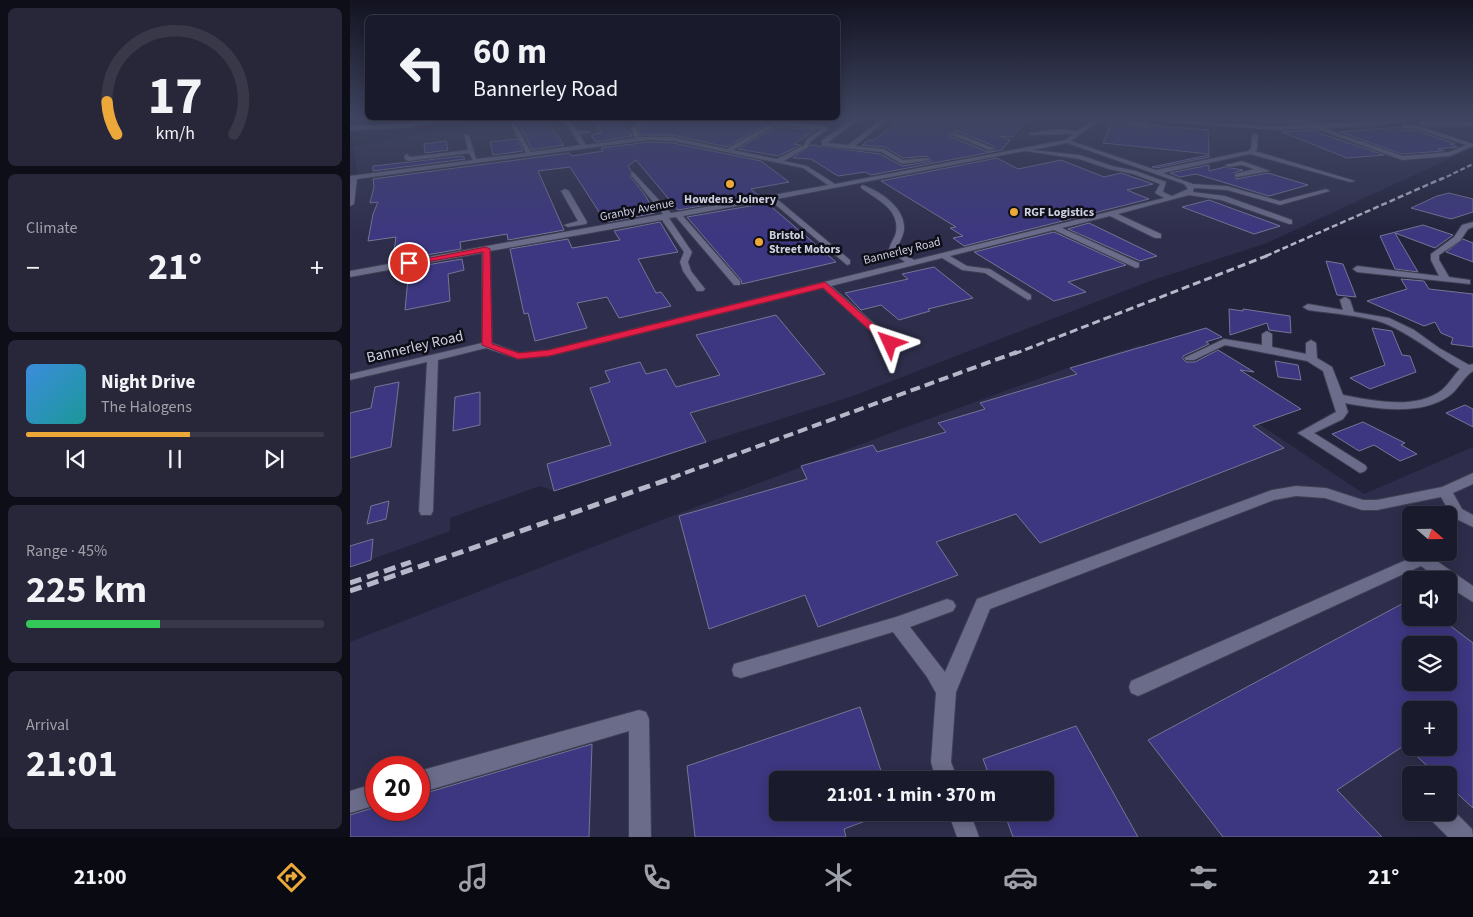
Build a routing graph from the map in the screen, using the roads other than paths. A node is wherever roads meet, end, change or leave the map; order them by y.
1 (474, 158) edge
2 (495, 158) edge
3 (762, 158) edge
4 (785, 158) edge
5 (895, 158) edge
6 (977, 158) edge
7 (1080, 158) edge
8 (1117, 158) edge
9 (1222, 158) edge
10 (1271, 158) edge
11 (1388, 158) edge
12 (934, 159) dead end
13 (807, 160) dead end
14 (475, 161) junction
15 (778, 162) junction
16 (792, 165) junction
17 (1401, 166) dead end
18 (1208, 169) dead end
19 (1157, 172) junction
20 (632, 174) dead end
21 (1191, 174) dead end
22 (1237, 175) dead end
23 (352, 178) edge
24 (1172, 178) junction
25 (1352, 181) dead end
26 (832, 185) junction
27 (863, 187) dead end
28 (1189, 190) junction
29 (564, 191) dead end
30 (1326, 192) dead end
31 (770, 196) junction
32 (1171, 198) junction
33 (350, 204) edge
34 (1111, 213) junction
35 (669, 217) junction
36 (583, 222) junction
37 (1290, 222) dead end
38 (1473, 224) edge
39 (1054, 227) junction
40 (646, 228) dead end
41 (588, 230) junction
42 (1158, 236) dead end
43 (486, 249) junction
44 (468, 252) junction
45 (943, 255) junction
46 (847, 262) dead end
47 (913, 262) junction
48 (1136, 266) dead end
49 (1357, 269) dead end
50 (1385, 272) junction
51 (350, 274) edge
52 (1446, 279) junction
53 (1391, 281) dead end
54 (1467, 282) dead end
55 (737, 283) dead end
56 (825, 285) junction
57 (700, 289) dead end
58 (1028, 297) dead end
59 (1345, 300) dead end
60 (1308, 307) dead end
61 (1349, 312) junction
62 (1267, 334) dead end
63 (890, 343) dead end
64 (1312, 344) dead end
65 (487, 345) junction
66 (1267, 349) junction
67 (433, 358) junction
68 (1190, 358) dead end
69 (1311, 360) junction
70 (1470, 367) edge
71 (350, 377) edge
72 (1338, 398) junction
73 (1360, 468) dead end
74 (1473, 478) edge
75 (1445, 491) junction
76 (426, 511) dead end
77 (1473, 522) edge
78 (1473, 595) edge
79 (947, 606) dead end
80 (897, 624) junction
81 (741, 670) dead end
82 (1138, 687) dead end
83 (946, 692) junction
84 (944, 771) edge
85 (430, 779) edge
86 (365, 797) edge
87 (350, 802) edge
88 (962, 821) edge
89 (1448, 821) edge
90 (640, 837) edge
91 (968, 837) edge
92 (1464, 837) edge

1 - 14 street
2 - 14 street
3 - 15 street
4 - 15 street
5 - 12 street
6 - 26 street, Granby Avenue
7 - 32 street
8 - 19 street
9 - 19 street
10 - 25 street
11 - 17 street
13 - 16 street
14 - 23 street
15 - 16 street
16 - 26 street
18 - 22 street
19 - 24 street
20 - 35 street
21 - 24 street
23 - 33 street
24 - 28 street
26 - 31 street, Granby Avenue
27 - 47 street
28 - 30 street
28 - 32 street, Bannerley Road
28 - 37 street
29 - 36 street
31 - 35 street, Granby Avenue
31 - 46 street
32 - 34 street, Bannerley Road
34 - 39 street, Bannerley Road
34 - 42 street
35 - 40 street
35 - 41 street, Granby Avenue
35 - 55 street
35 - 57 street
36 - 41 street
36 - 44 street
38 - 52 street
39 - 45 street, Bannerley Road
39 - 48 street
41 - 43 street, Granby Avenue
43 - 44 street, Granby Avenue
43 - 65 street, Bannerley Road
44 - 51 street, Granby Avenue
45 - 47 street, Bannerley Road
45 - 58 street
47 - 56 street, Bannerley Road
49 - 50 street
50 - 52 street
50 - 53 street
52 - 54 street
56 - 63 street
56 - 65 street, Bannerley Road
59 - 61 street
60 - 61 street
61 - 70 street
62 - 66 street
64 - 69 street
65 - 67 street, Bannerley Road
66 - 68 street
66 - 69 street
67 - 71 street, Bannerley Road
67 - 76 street
69 - 72 street
70 - 72 street
72 - 73 street
74 - 75 street
75 - 77 street
75 - 83 street
78 - 82 street
79 - 80 street
80 - 81 street
80 - 83 street
83 - 84 street
85 - 90 street
86 - 87 street
88 - 91 street
89 - 92 street

